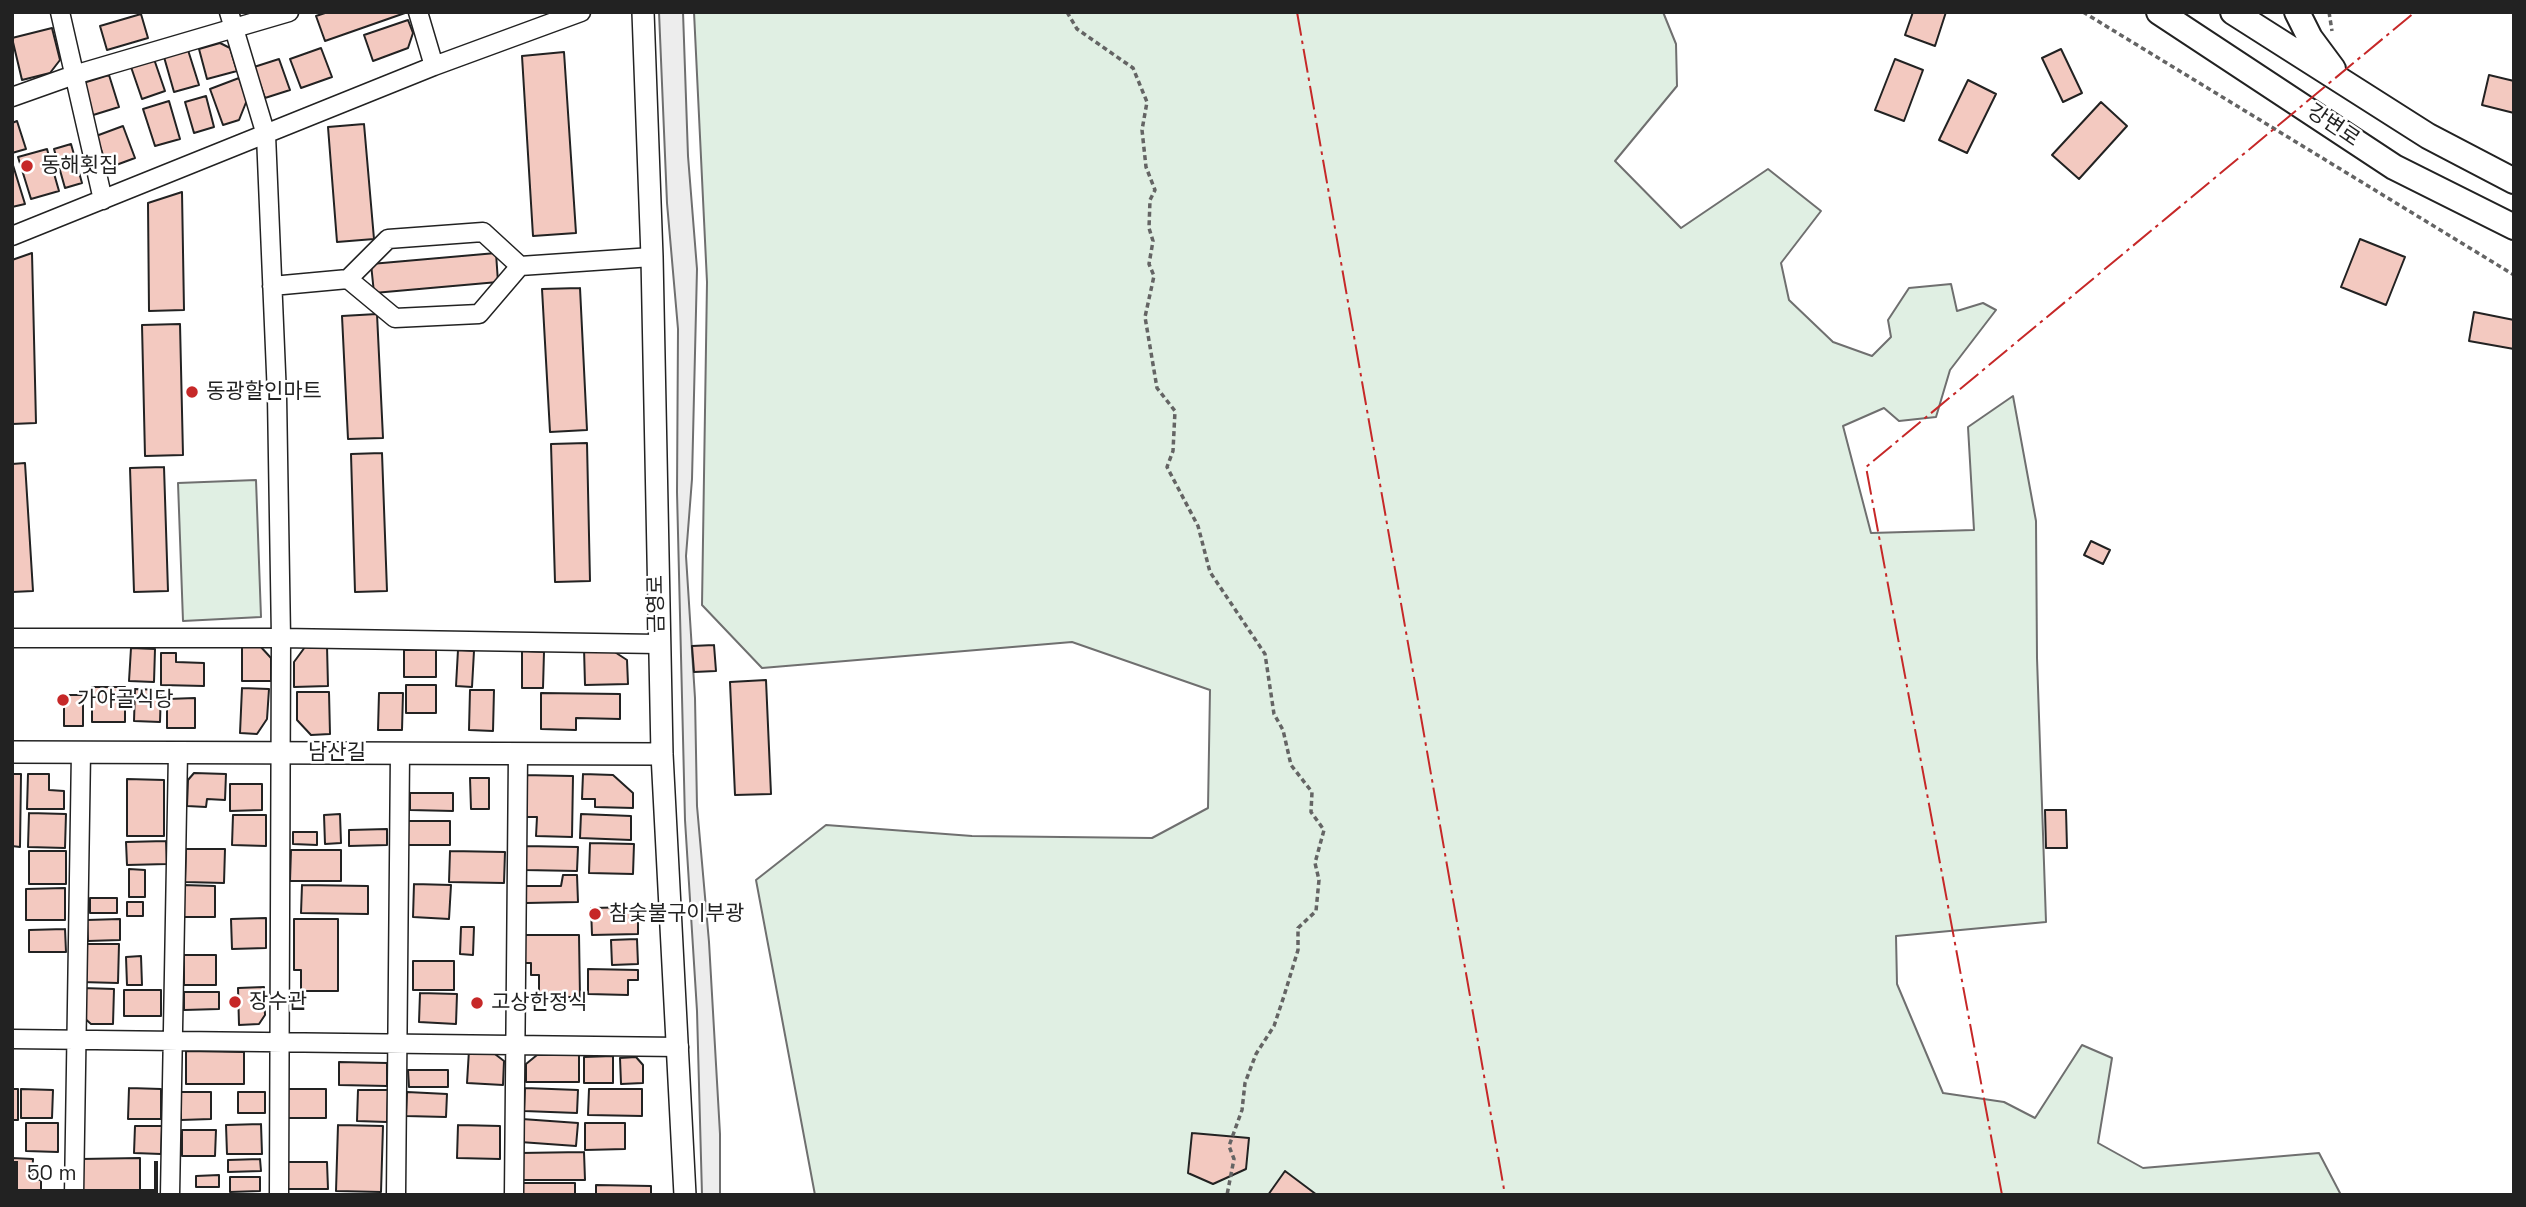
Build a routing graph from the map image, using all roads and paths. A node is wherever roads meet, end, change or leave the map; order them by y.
1 (60, 12) edge
2 (289, 12) edge
3 (418, 12) edge
4 (582, 12) edge
5 (643, 12) edge
6 (1067, 12) edge
7 (2083, 12) edge
8 (2160, 12) edge
9 (2297, 12) edge
10 (2249, 17) edge
11 (231, 20) edge
12 (2233, 59) junction
13 (434, 66) junction
14 (74, 75) junction
15 (2344, 83) junction
16 (12, 97) edge
17 (266, 135) junction
18 (2514, 181) edge
19 (103, 201) junction
20 (2514, 227) edge
21 (12, 236) edge
22 (652, 257) junction
23 (520, 266) junction
24 (2514, 275) edge
25 (348, 278) junction
26 (272, 286) junction
27 (12, 638) edge
28 (281, 638) junction
29 (658, 644) junction
30 (12, 752) edge
31 (81, 752) junction
32 (178, 752) junction
33 (281, 753) junction
34 (400, 753) junction
35 (518, 754) junction
36 (662, 754) junction
37 (12, 1039) edge
38 (76, 1039) junction
39 (173, 1039) junction
40 (279, 1041) junction
41 (398, 1042) junction
42 (517, 1044) junction
43 (679, 1047) junction
44 (74, 1195) edge
45 (170, 1195) edge
46 (279, 1195) edge
47 (396, 1195) edge
48 (514, 1195) edge
49 (685, 1195) edge
50 (1227, 1195) edge

1 - 14 street
2 - 11 street
3 - 13 street
4 - 13 street
5 - 22 street, 금영로
6 - 50 path
7 - 24 path
8 - 12 main road, 강변로
9 - 15 main road
10 - 12 main road
10 - 15 main road, 강변로
11 - 14 street
11 - 17 street
12 - 20 main road, 강변로
13 - 17 street
14 - 16 street
14 - 19 street
15 - 18 main road, 강변로
17 - 19 street
17 - 26 street
19 - 21 street
22 - 23 street
22 - 29 street, 금영로
23 - 25 street
23 - 25 street
25 - 26 street
26 - 28 street
27 - 28 street
28 - 29 street
28 - 33 street
29 - 36 street, 금영로
30 - 31 street, 남산길
31 - 32 street, 남산길
31 - 38 street
32 - 33 street, 남산길
32 - 39 street
33 - 34 street, 남산길
33 - 40 street
34 - 35 street, 남산길
34 - 41 street
35 - 36 street, 남산길
35 - 42 street
36 - 43 street, 금영로
37 - 38 street
38 - 39 street
38 - 44 street
39 - 40 street
39 - 45 street
40 - 41 street
40 - 46 street
41 - 42 street
41 - 47 street
42 - 43 street
42 - 48 street
43 - 49 street, 금영로

